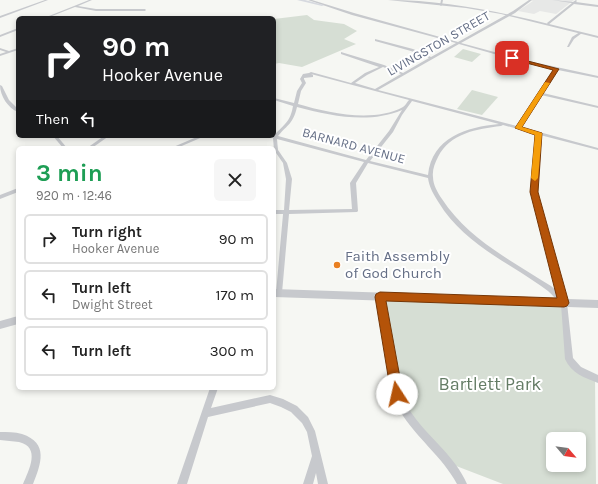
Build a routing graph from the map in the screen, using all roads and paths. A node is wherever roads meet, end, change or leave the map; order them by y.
1 (40, 0) edge
2 (91, 0) edge
3 (299, 0) edge
4 (309, 0) edge
5 (390, 0) edge
6 (442, 0) edge
7 (525, 0) edge
8 (530, 0) edge
9 (553, 0) edge
10 (577, 0) edge
11 (45, 1) edge
12 (574, 3) junction
13 (322, 5) junction
14 (441, 5) junction
15 (74, 6) junction
16 (598, 6) edge
17 (145, 10) dead end
18 (0, 14) edge
19 (508, 14) junction
20 (7, 15) junction
21 (50, 16) edge
22 (0, 18) edge
23 (548, 24) junction
24 (16, 30) edge
25 (581, 33) junction
26 (0, 36) edge
27 (598, 37) edge
28 (457, 43) junction
29 (568, 46) dead end
30 (0, 49) edge
31 (16, 50) edge
32 (0, 52) edge
33 (10, 52) junction
34 (413, 52) junction
35 (344, 53) dead end
36 (5, 54) junction
37 (0, 55) edge
38 (431, 58) junction
39 (382, 66) junction
40 (557, 69) junction
41 (311, 73) dead end
42 (404, 74) junction
43 (304, 77) dead end
44 (598, 77) edge
45 (353, 84) junction
46 (0, 86) edge
47 (375, 90) junction
48 (540, 94) junction
49 (276, 100) edge
50 (411, 100) junction
51 (296, 105) junction
52 (408, 105) junction
53 (598, 107) edge
54 (16, 110) edge
55 (506, 124) junction
56 (518, 128) junction
57 (538, 133) junction
58 (276, 134) edge
59 (276, 137) edge
60 (57, 138) edge
61 (104, 138) edge
62 (198, 138) edge
63 (63, 146) edge
64 (93, 146) edge
65 (178, 146) edge
66 (598, 149) edge
67 (276, 150) edge
68 (367, 161) junction
69 (430, 177) junction
70 (16, 191) edge
71 (0, 197) edge
72 (276, 212) edge
73 (285, 212) junction
74 (276, 293) edge
75 (380, 297) junction
76 (564, 303) junction
77 (598, 304) edge
78 (16, 321) edge
79 (0, 325) edge
80 (598, 379) edge
81 (213, 390) edge
82 (205, 414) junction
83 (0, 436) edge
84 (316, 454) junction
85 (28, 484) edge
86 (182, 484) edge
87 (308, 484) edge
88 (323, 484) edge
89 (462, 484) edge

1 - 11 street
2 - 15 street
3 - 13 highway
4 - 13 street
5 - 14 street
6 - 14 street
7 - 8 street
8 - 19 street, LIVINGSTON STREET
9 - 12 street
10 - 12 street
11 - 20 street
12 - 16 street
12 - 23 street
13 - 28 street
14 - 19 street
15 - 17 street
15 - 21 street
18 - 20 street
19 - 23 street
19 - 28 street, LIVINGSTON STREET
20 - 22 street
23 - 25 street
24 - 26 street
25 - 27 street
25 - 29 street
28 - 38 street, LIVINGSTON STREET
28 - 40 street
30 - 33 street
31 - 33 street
32 - 36 street
33 - 36 street
34 - 34 street
34 - 38 street
35 - 39 street
36 - 37 street
38 - 42 street, LIVINGSTON STREET
39 - 42 street
39 - 45 street
40 - 44 street
40 - 48 street
41 - 45 street
42 - 47 street, LIVINGSTON STREET
43 - 51 street
45 - 47 street
46 - 54 street
47 - 50 street
48 - 53 street
48 - 56 street
49 - 51 street
50 - 52 street
50 - 55 street
51 - 52 street
51 - 58 street
52 - 68 street
55 - 56 street
55 - 69 street
56 - 57 street
57 - 66 street
57 - 76 street
59 - 68 street, BARNARD AVENUE
60 - 63 street
61 - 64 street
62 - 65 street
67 - 73 street
68 - 69 street, BARNARD AVENUE
68 - 73 street
69 - 76 street
70 - 71 street
72 - 73 street
73 - 74 street
74 - 75 street
75 - 76 street
75 - 89 street
76 - 77 street
76 - 80 street
78 - 79 street
81 - 82 street
82 - 84 street
82 - 86 street
83 - 85 street
84 - 87 street
84 - 88 street

